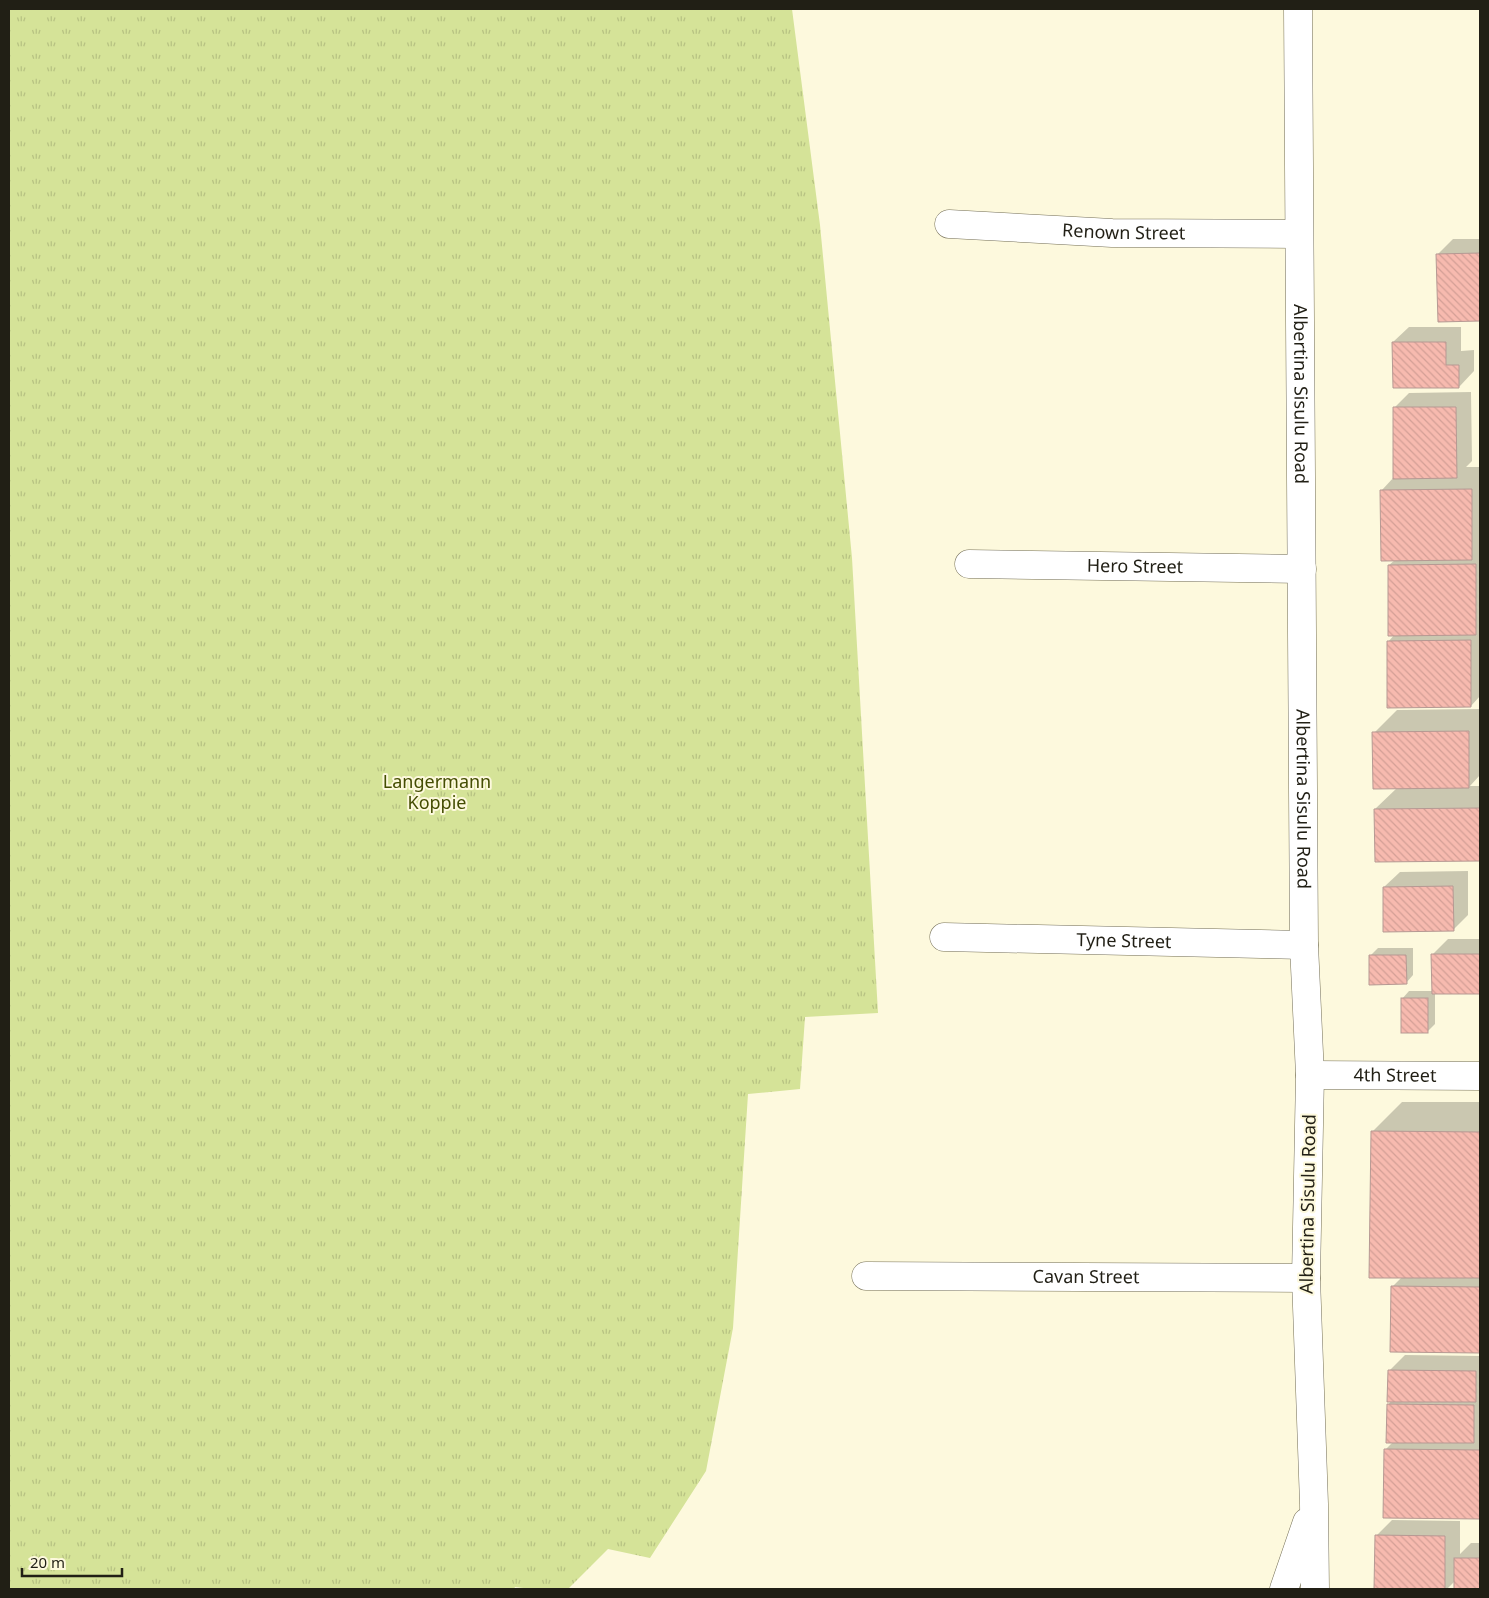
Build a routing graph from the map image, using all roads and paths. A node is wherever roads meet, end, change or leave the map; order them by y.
1 (1298, 9) edge
2 (949, 224) dead end
3 (1298, 234) junction
4 (969, 564) dead end
5 (1302, 569) junction
6 (944, 937) dead end
7 (1304, 945) junction
8 (1310, 1075) junction
9 (1480, 1076) edge
10 (866, 1276) dead end
11 (1306, 1278) junction
12 (1314, 1504) junction
13 (1284, 1589) edge
14 (1315, 1589) edge

1 - 3 main road, Albertina Sisulu Road
2 - 3 main road, Renown Street
3 - 5 main road, Albertina Sisulu Road
4 - 5 main road, Hero Street
5 - 7 main road, Albertina Sisulu Road
6 - 7 main road, Tyne Street
7 - 8 main road, Albertina Sisulu Road
8 - 9 main road, 4th Street
8 - 11 main road, Albertina Sisulu Road
10 - 11 main road, Cavan Street
11 - 12 main road, Albertina Sisulu Road
12 - 13 main road
12 - 14 main road, Albertina Sisulu Road

